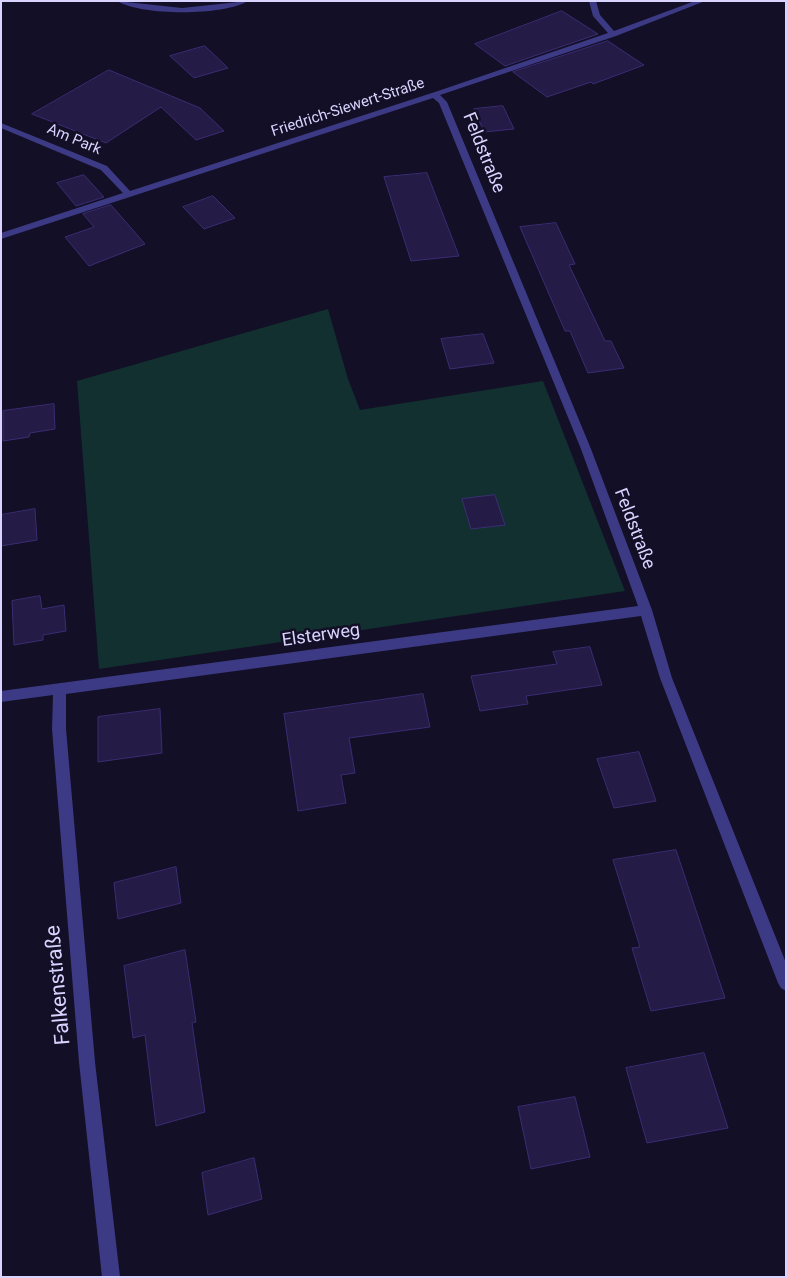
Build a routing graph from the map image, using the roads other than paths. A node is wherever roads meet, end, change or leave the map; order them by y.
1 (120, 1) edge
2 (245, 1) edge
3 (592, 1) edge
4 (702, 1) edge
5 (613, 34) junction
6 (434, 94) junction
7 (1, 125) edge
8 (128, 194) junction
9 (1, 236) edge
10 (646, 610) junction
11 (60, 688) junction
12 (1, 697) edge
13 (786, 983) edge
14 (111, 1277) edge

1 - 2 street
3 - 5 street
4 - 5 street, Friedrich-Siewert-Straße
5 - 6 street, Friedrich-Siewert-Straße
6 - 8 street, Friedrich-Siewert-Straße
6 - 10 street, Feldstraße
7 - 8 street, Am Park
8 - 9 street, Friedrich-Siewert-Straße
10 - 11 street, Elsterweg
10 - 13 street, Feldstraße
11 - 12 street, Elsterweg
11 - 14 street, Falkenstraße

